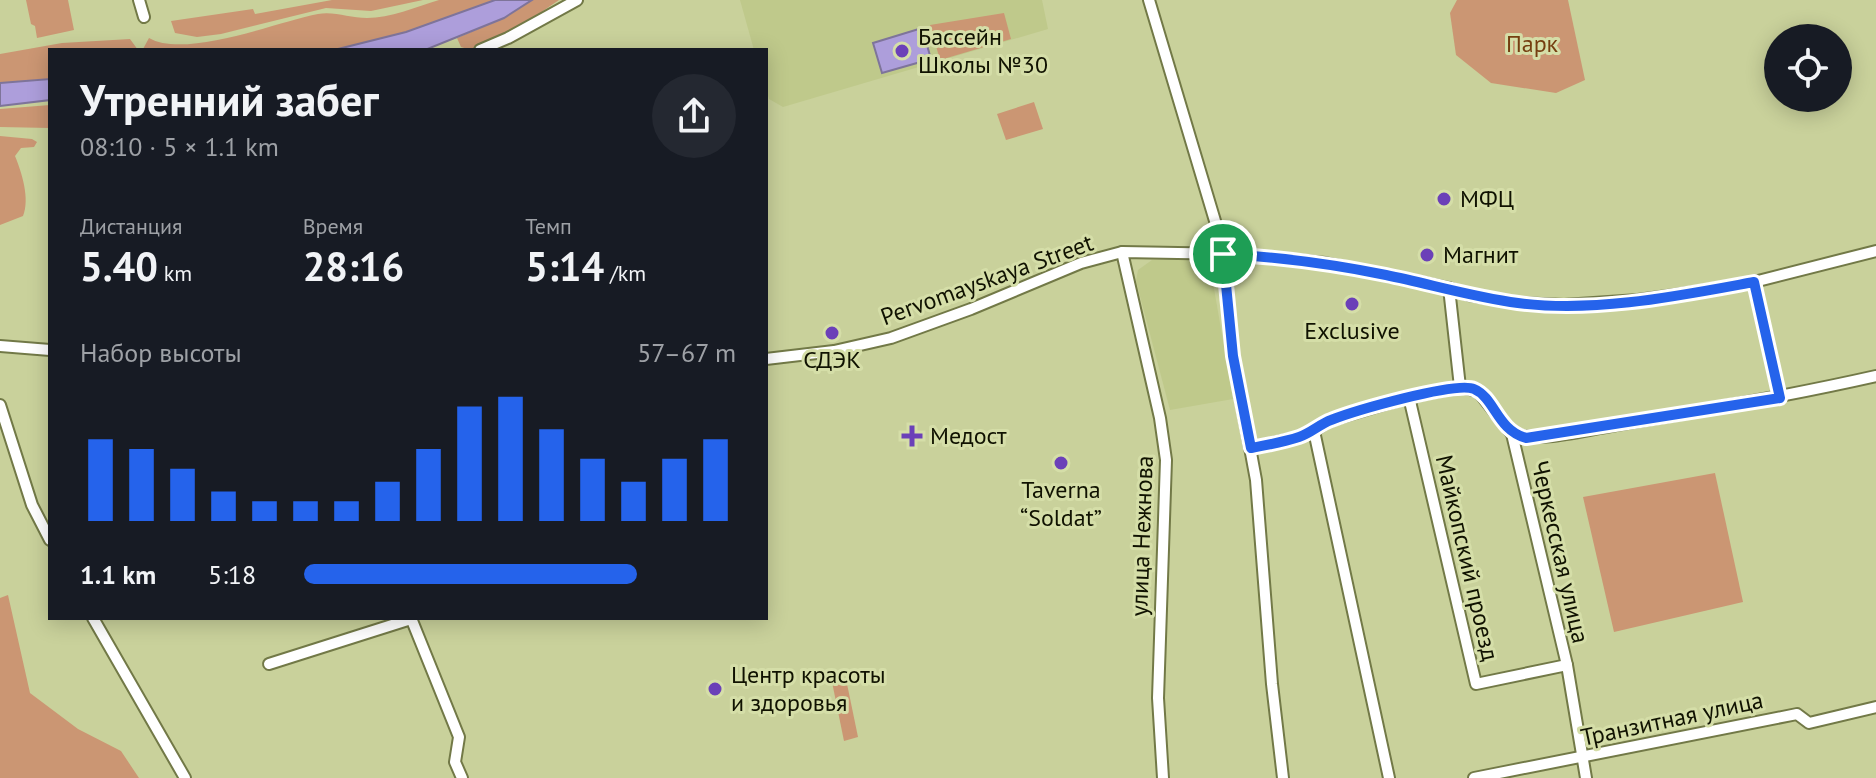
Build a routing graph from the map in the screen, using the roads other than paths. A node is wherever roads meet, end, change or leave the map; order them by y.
1 (139, 0) edge
2 (577, 0) edge
3 (1149, 0) edge
4 (144, 17) dead end
5 (485, 48) edge
6 (1876, 251) edge
7 (1122, 252) junction
8 (1223, 254) junction
9 (1754, 282) junction
10 (1449, 288) junction
11 (0, 346) edge
12 (48, 350) edge
13 (768, 359) edge
14 (1876, 376) edge
15 (1460, 387) junction
16 (1409, 397) junction
17 (1780, 398) junction
18 (0, 405) edge
19 (1314, 431) junction
20 (1512, 434) junction
21 (1251, 448) junction
22 (48, 536) edge
23 (94, 620) edge
24 (405, 620) edge
25 (412, 620) edge
26 (269, 664) dead end
27 (1567, 665) junction
28 (1876, 707) edge
29 (1583, 758) junction
30 (1480, 777) edge
31 (185, 778) edge
32 (462, 778) edge
33 (1163, 778) edge
34 (1283, 778) edge
35 (1389, 778) edge
36 (1586, 778) edge

1 - 4 street
2 - 5 street
3 - 8 street
6 - 9 street, Pervomayskaya Street
7 - 8 street, Pervomayskaya Street
7 - 13 street, Pervomayskaya Street
7 - 33 street, улица Нежнова
8 - 10 street, Pervomayskaya Street
8 - 21 street
9 - 10 street, Pervomayskaya Street
9 - 17 street
10 - 15 street
11 - 12 street
14 - 17 street
15 - 16 street
15 - 20 street, Черкесская улица
16 - 19 street
16 - 27 street, Майкопский проезд
17 - 20 street
18 - 22 street
19 - 21 street
19 - 35 street
20 - 27 street, Черкесская улица
21 - 34 street
23 - 31 street
24 - 26 street
25 - 32 street
27 - 29 street, Черкесская улица
28 - 29 street, Транзитная улица
29 - 30 street, Транзитная улица
29 - 36 street, Черкесская улица

